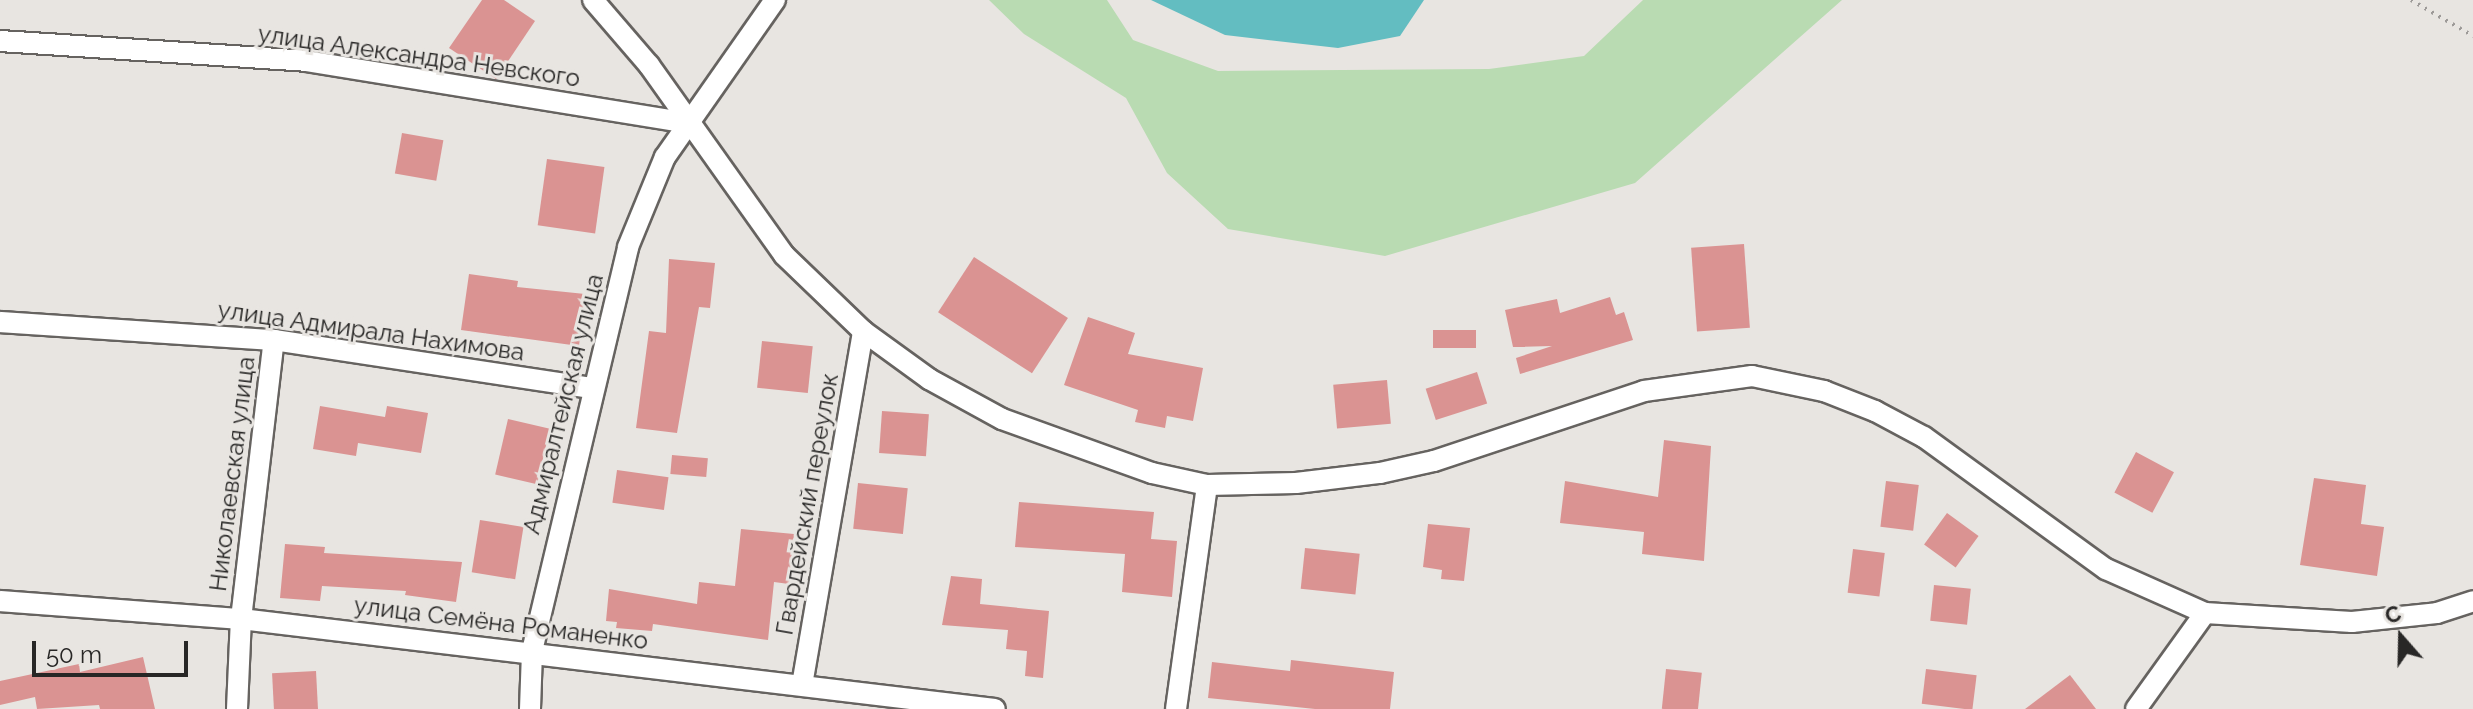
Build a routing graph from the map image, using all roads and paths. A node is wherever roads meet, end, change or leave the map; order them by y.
1 (593, 0) edge
2 (775, 0) edge
3 (2411, 0) edge
4 (2473, 36) edge
5 (0, 41) edge
6 (687, 123) junction
7 (0, 322) edge
8 (863, 331) junction
9 (274, 340) junction
10 (591, 388) junction
11 (1207, 485) junction
12 (0, 601) edge
13 (2473, 601) edge
14 (2205, 613) junction
15 (241, 619) junction
16 (532, 651) junction
17 (802, 685) junction
18 (237, 709) edge
19 (530, 709) edge
20 (995, 709) edge
21 (1176, 709) edge
22 (2136, 709) edge

1 - 6 street
2 - 6 street, Адмиралтейская улица
3 - 4 path
5 - 6 street, улица Александра Невского
6 - 8 street
6 - 10 street, Адмиралтейская улица
7 - 9 street, улица Адмирала Нахимова
8 - 11 street
8 - 17 street, Гвардейский переулок
9 - 10 street, улица Адмирала Нахимова
9 - 15 street, Николаевская улица
10 - 16 street, Адмиралтейская улица
11 - 14 street
11 - 21 street
12 - 15 street, улица Семёна Романенко
13 - 14 street
14 - 22 street
15 - 16 street, улица Семёна Романенко
15 - 18 street, Николаевская улица
16 - 17 street, улица Семёна Романенко
16 - 19 street, Адмиралтейская улица
17 - 20 street, улица Семёна Романенко

